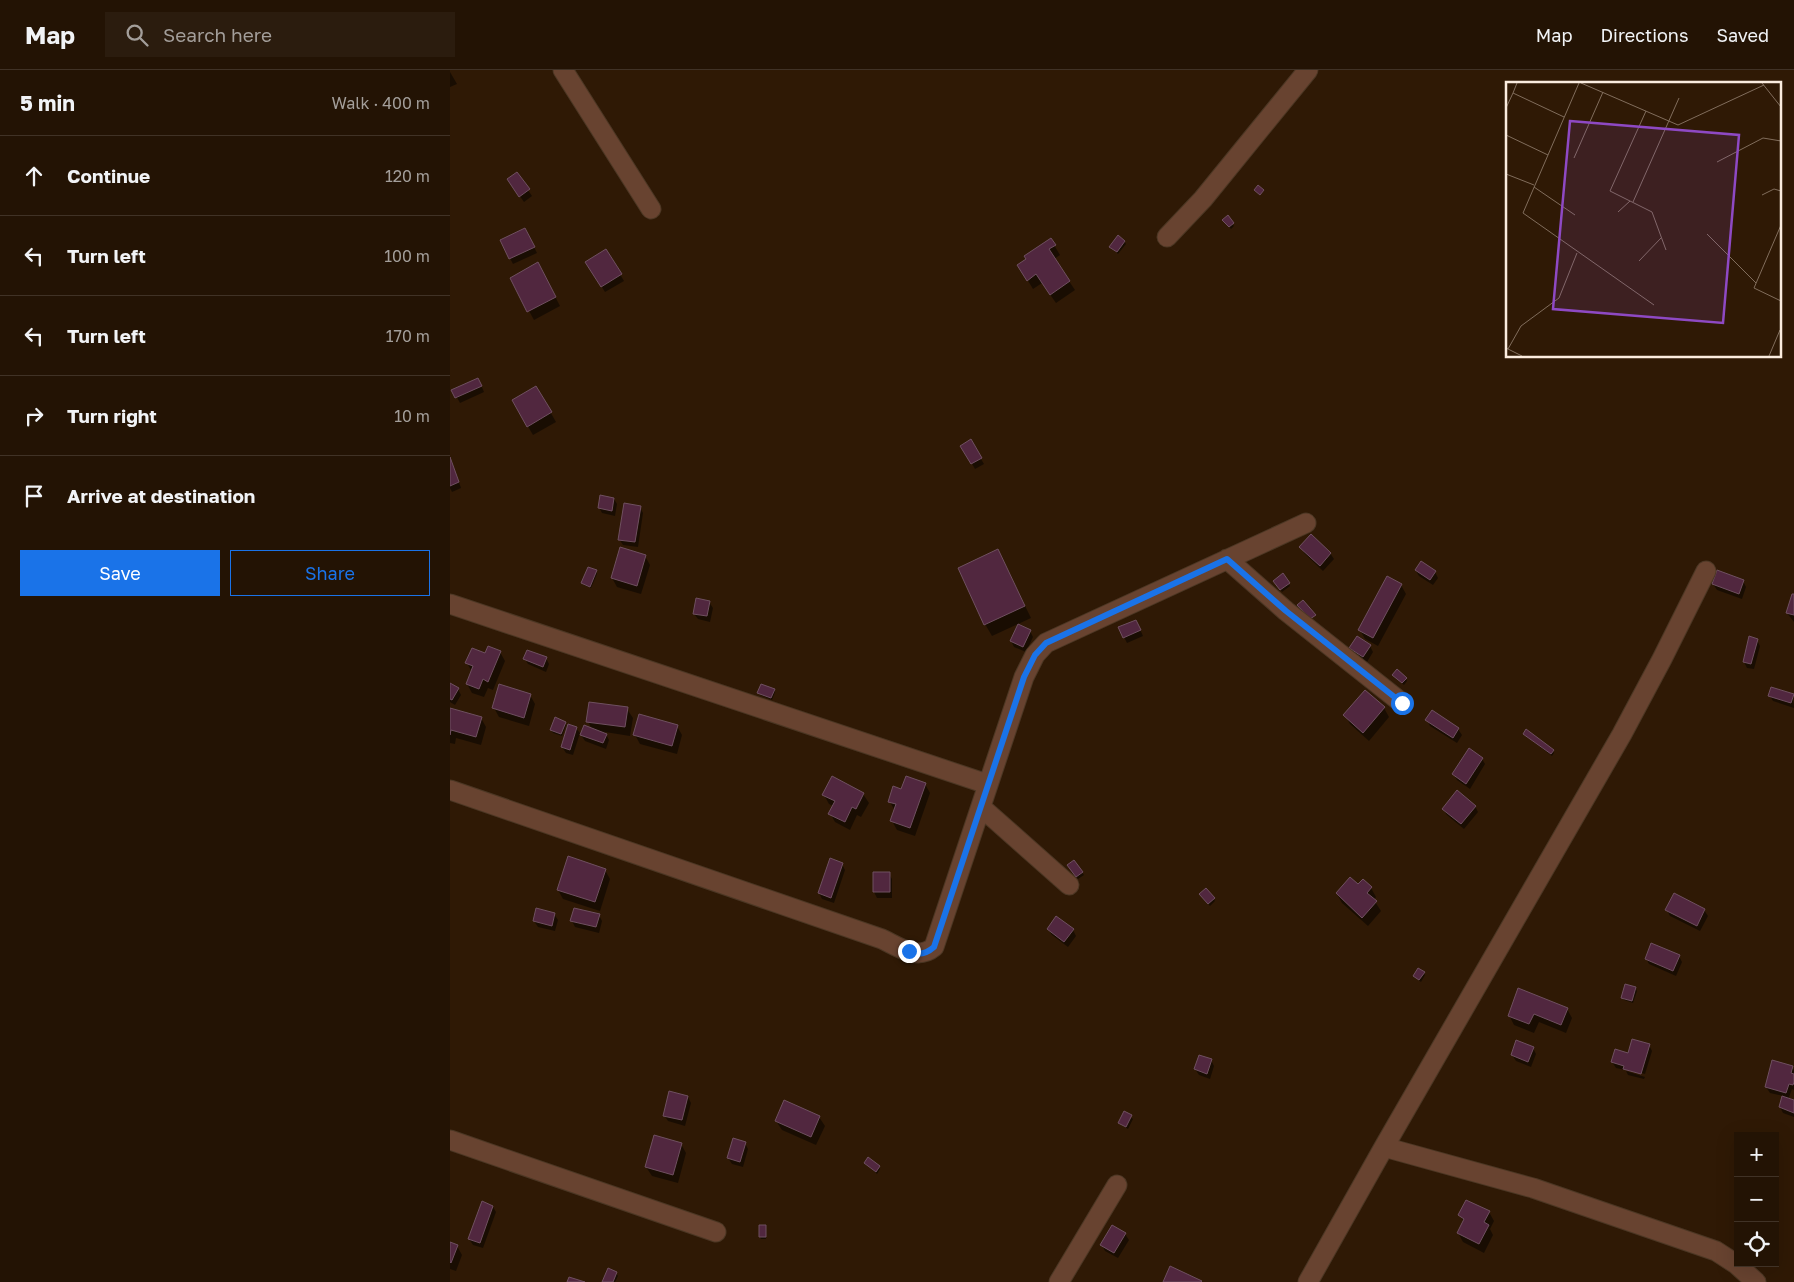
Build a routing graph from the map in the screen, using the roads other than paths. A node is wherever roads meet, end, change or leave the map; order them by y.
1 (563, 70) edge
2 (1308, 70) edge
3 (651, 209) dead end
4 (1167, 237) dead end
5 (1306, 523) dead end
6 (1227, 559) junction
7 (1706, 571) dead end
8 (450, 604) edge
9 (1402, 703) dead end
10 (987, 784) junction
11 (450, 790) edge
12 (981, 807) junction
13 (1069, 885) dead end
14 (450, 1140) edge
15 (1384, 1146) junction
16 (1117, 1184) dead end
17 (716, 1232) dead end
18 (1059, 1282) edge
19 (1308, 1282) edge
20 (1756, 1282) edge

1 - 3 street
2 - 4 street
5 - 6 street
6 - 9 street
6 - 10 street
7 - 15 street
8 - 10 street
10 - 12 street
11 - 12 street
12 - 13 street
14 - 17 street
15 - 19 street
15 - 20 street
16 - 18 street

